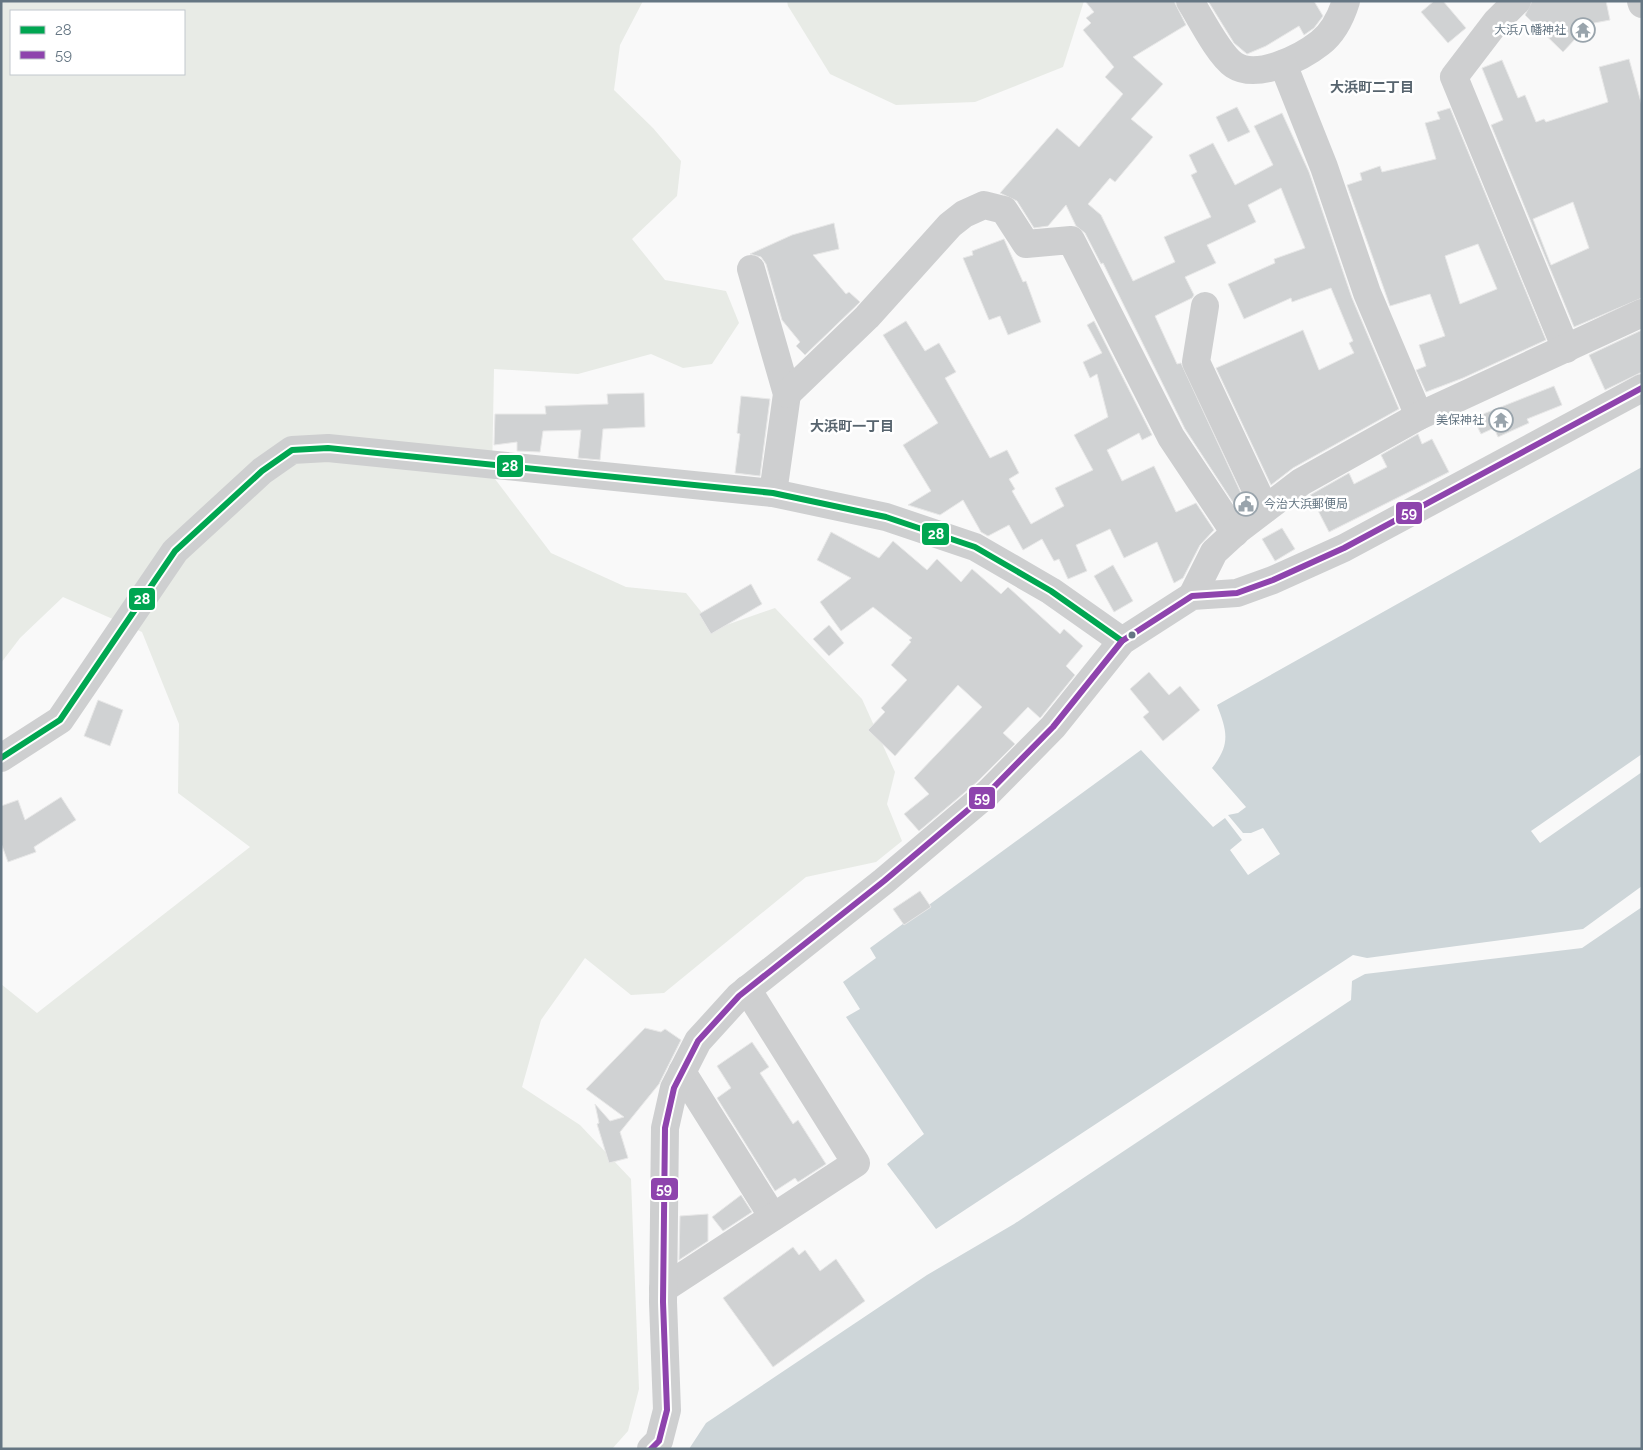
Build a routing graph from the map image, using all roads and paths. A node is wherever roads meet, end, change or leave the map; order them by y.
1 (1190, 1) edge
2 (1346, 1) edge
3 (1517, 1) edge
4 (1284, 64) junction
5 (751, 270) dead end
6 (1206, 306) dead end
7 (1642, 313) edge
8 (1566, 349) junction
9 (1642, 388) edge
10 (787, 394) junction
11 (1419, 416) junction
12 (773, 493) junction
13 (1265, 509) junction
14 (1235, 533) junction
15 (1192, 596) junction
16 (1122, 641) junction
17 (1, 758) edge
18 (748, 989) junction
19 (682, 1072) junction
20 (773, 1217) junction
21 (663, 1289) junction
22 (651, 1449) edge

1 - 4 street
2 - 4 street
3 - 8 street
4 - 11 street
5 - 10 street
6 - 13 street
7 - 8 street
8 - 11 street
9 - 15 street
10 - 12 street
10 - 14 street
11 - 13 street
12 - 16 street
12 - 17 street
13 - 14 street
14 - 15 street
15 - 16 street
16 - 18 street
18 - 19 street
18 - 20 street
19 - 20 street
19 - 21 street
20 - 21 street
21 - 22 street

